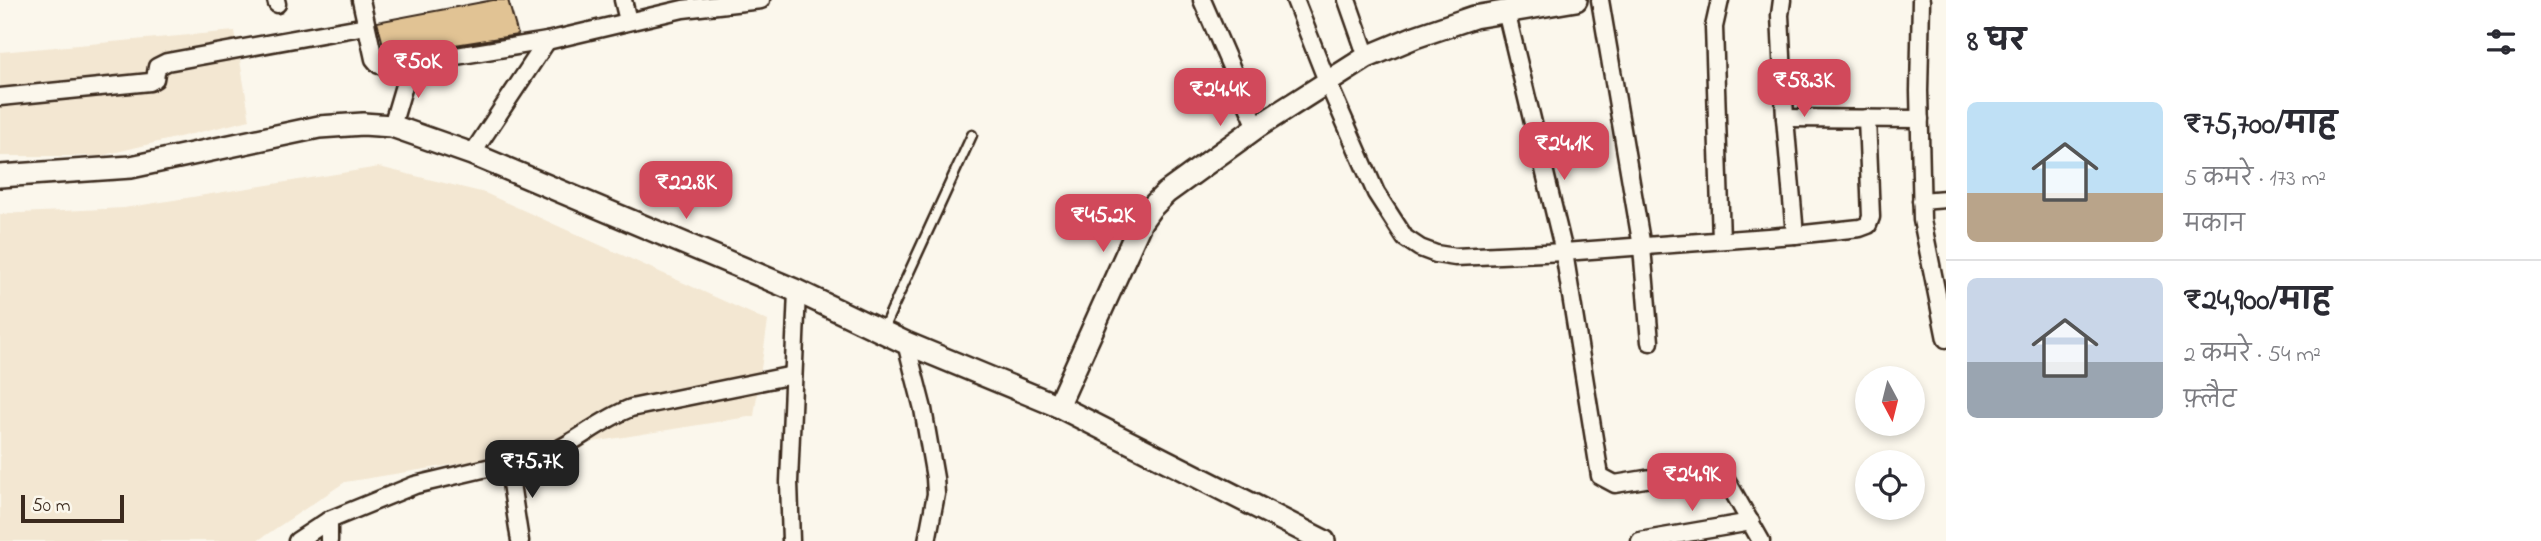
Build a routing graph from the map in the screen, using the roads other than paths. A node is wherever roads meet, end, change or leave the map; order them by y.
1 (361, 0) edge
2 (623, 0) edge
3 (761, 0) edge
4 (1202, 0) edge
5 (1295, 0) edge
6 (1347, 0) edge
7 (1576, 0) edge
8 (1600, 0) edge
9 (1720, 0) edge
10 (1782, 0) edge
11 (1921, 0) edge
12 (1473, 8) edge
13 (1506, 11) junction
14 (628, 21) junction
15 (366, 26) junction
16 (547, 41) junction
17 (1367, 57) junction
18 (410, 65) junction
19 (1327, 81) junction
20 (0, 97) edge
21 (1785, 118) junction
22 (1867, 118) junction
23 (1920, 119) junction
24 (392, 126) junction
25 (1253, 130) junction
26 (972, 135) dead end
27 (472, 154) junction
28 (0, 176) edge
29 (1946, 199) edge
30 (1921, 201) junction
31 (1795, 235) junction
32 (1721, 240) junction
33 (1642, 247) junction
34 (1564, 252) junction
35 (1939, 271) edge
36 (797, 291) junction
37 (883, 330) junction
38 (1946, 339) edge
39 (1650, 342) dead end
40 (906, 343) junction
41 (793, 375) junction
42 (1058, 406) junction
43 (508, 464) junction
44 (329, 520) junction
45 (1751, 522) junction
46 (297, 541) edge
47 (329, 541) edge
48 (520, 541) edge
49 (791, 541) edge
50 (927, 541) edge
51 (1324, 541) edge
52 (1640, 541) edge
53 (1762, 541) edge

1 - 15 street
2 - 14 street
3 - 14 street
4 - 25 street
5 - 19 street
6 - 17 street
7 - 13 street
8 - 33 street
9 - 32 street
10 - 21 street
11 - 23 street
12 - 13 street
12 - 17 street
13 - 34 street
14 - 16 street
15 - 18 street
15 - 20 street
16 - 18 street
16 - 27 street
17 - 19 street
18 - 24 street
19 - 25 street
19 - 34 street
21 - 22 street
21 - 31 street
22 - 23 street
22 - 31 street
23 - 30 street
24 - 27 street
24 - 28 street
25 - 42 street
26 - 37 lane
27 - 36 street
29 - 30 street
30 - 35 street
31 - 32 street
32 - 33 street
33 - 34 street
33 - 39 street
34 - 45 street
35 - 38 street
36 - 37 street
36 - 41 street
37 - 40 street
40 - 42 street
40 - 50 street
41 - 43 street
41 - 49 street
42 - 51 street
43 - 44 street
43 - 48 street
44 - 46 street
44 - 47 street
45 - 52 street
45 - 53 street

